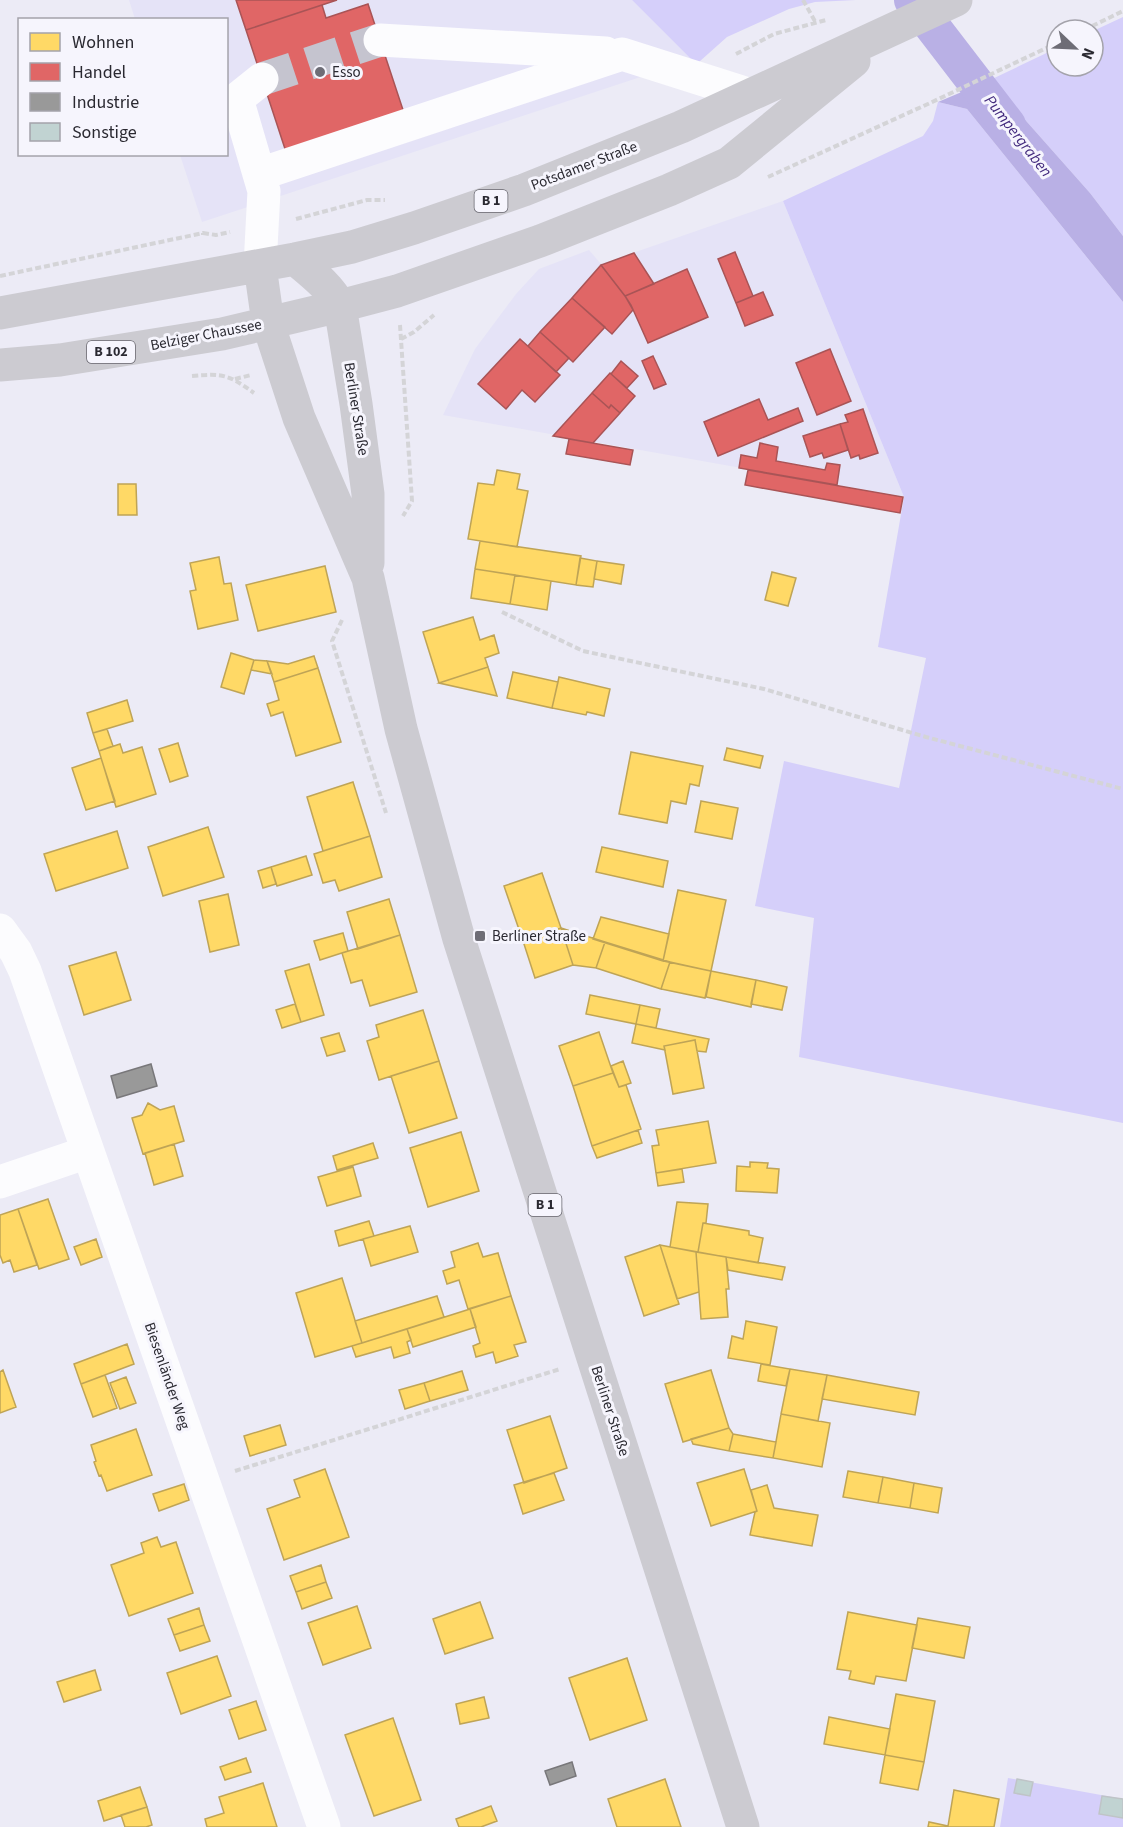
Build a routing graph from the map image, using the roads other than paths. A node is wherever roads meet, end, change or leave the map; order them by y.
1 (956, 0) edge
2 (895, 28) junction
3 (380, 40) tunnel mouth
4 (622, 54) junction
5 (262, 79) tunnel mouth
6 (752, 95) junction
7 (260, 174) junction
8 (295, 259) junction
9 (260, 266) junction
10 (340, 306) junction
11 (0, 313) edge
12 (268, 323) junction
13 (0, 365) edge
14 (368, 578) junction
15 (2, 934) edge
16 (88, 1152) junction
17 (0, 1182) edge
18 (324, 1827) edge
19 (743, 1827) edge

1 - 2 main road, Potsdamer Straße / B 1
2 - 6 main road, Potsdamer Straße / B 1
2 - 10 main road, Potsdamer Straße / B 1
3 - 4 street
4 - 6 street
4 - 7 street
5 - 7 street
6 - 8 main road, Potsdamer Straße / B 1
7 - 9 street
8 - 9 main road, Potsdamer Straße / B 1
8 - 10 main road, Berliner Straße / B 1
9 - 11 main road
9 - 12 main road, Berliner Straße / B 1
10 - 12 main road, Belziger Chaussee / B 102
10 - 14 main road, Berliner Straße / B 1
12 - 13 main road, Belziger Chaussee / B 102
12 - 14 main road, Berliner Straße / B 1
14 - 19 main road, Berliner Straße / B 1
15 - 16 street, Biesenländer Weg
16 - 17 street
16 - 18 street, Biesenländer Weg

